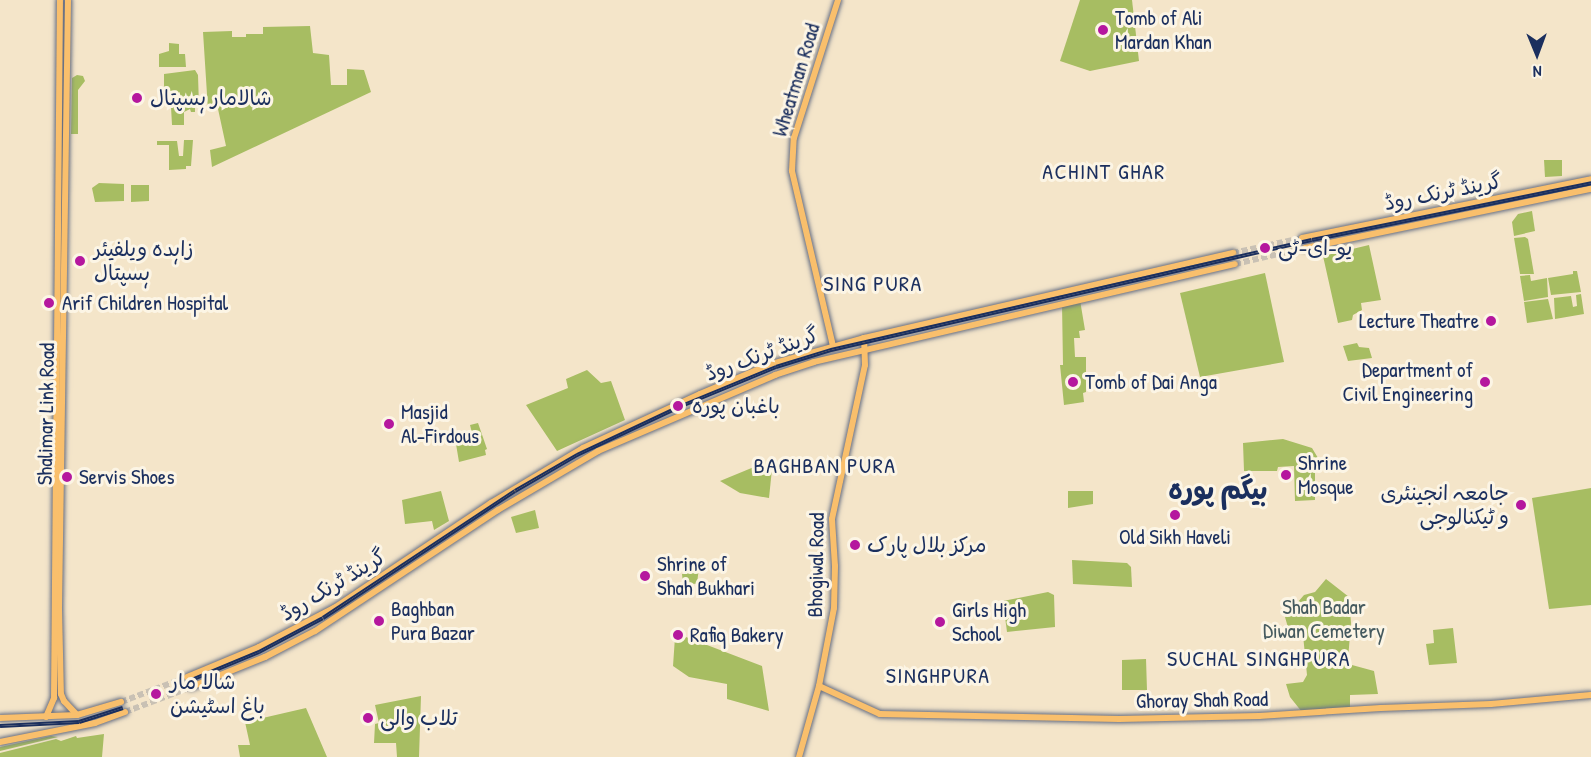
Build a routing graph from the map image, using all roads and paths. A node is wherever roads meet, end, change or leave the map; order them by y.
1 (60, 0) edge
2 (68, 0) edge
3 (838, 0) edge
4 (63, 64) junction
5 (1591, 179) edge
6 (1591, 189) edge
7 (1396, 218) junction
8 (1397, 229) junction
9 (1302, 238) tunnel mouth
10 (1305, 248) tunnel mouth
11 (1233, 253) tunnel mouth
12 (1235, 264) tunnel mouth
13 (864, 338) junction
14 (833, 346) junction
15 (866, 350) junction
16 (57, 587) junction
17 (215, 666) junction
18 (197, 673) junction
19 (221, 676) junction
20 (186, 677) tunnel mouth
21 (202, 682) junction
22 (819, 686) junction
23 (190, 687) tunnel mouth
24 (1591, 695) edge
25 (121, 702) tunnel mouth
26 (125, 712) tunnel mouth
27 (77, 715) junction
28 (46, 717) junction
29 (0, 718) edge
30 (0, 742) edge
31 (799, 757) edge

1 - 4 main road, Shalimar Link Road
2 - 4 main road, Shalimar Link Road
3 - 14 main road, Wheatman Road
4 - 16 main road, Shalimar Link Road
5 - 7 main road, گرینڈ ٹرنک روڈ
6 - 8 main road, گرینڈ ٹرنک روڈ
7 - 8 main road
7 - 9 main road, گرینڈ ٹرنک روڈ
8 - 10 main road, گرینڈ ٹرنک روڈ
11 - 13 main road, گرینڈ ٹرنک روڈ
12 - 15 main road, گرینڈ ٹرنک روڈ
13 - 14 main road, گرینڈ ٹرنک روڈ
13 - 15 main road, Bhogiwal Road
14 - 17 main road, گرینڈ ٹرنک روڈ
15 - 19 main road, گرینڈ ٹرنک روڈ
15 - 22 main road, Bhogiwal Road
16 - 27 main road, Shalimar Link Road
16 - 28 main road, Shalimar Link Road
17 - 18 main road, گرینڈ ٹرنک روڈ
17 - 19 main road
18 - 20 main road, گرینڈ ٹرنک روڈ
18 - 21 main road
19 - 21 main road, گرینڈ ٹرنک روڈ
21 - 23 main road, گرینڈ ٹرنک روڈ
22 - 24 main road, Ghoray Shah Road
22 - 31 main road, Bhogiwal Road
25 - 27 main road
26 - 30 main road
27 - 28 main road
28 - 29 main road

